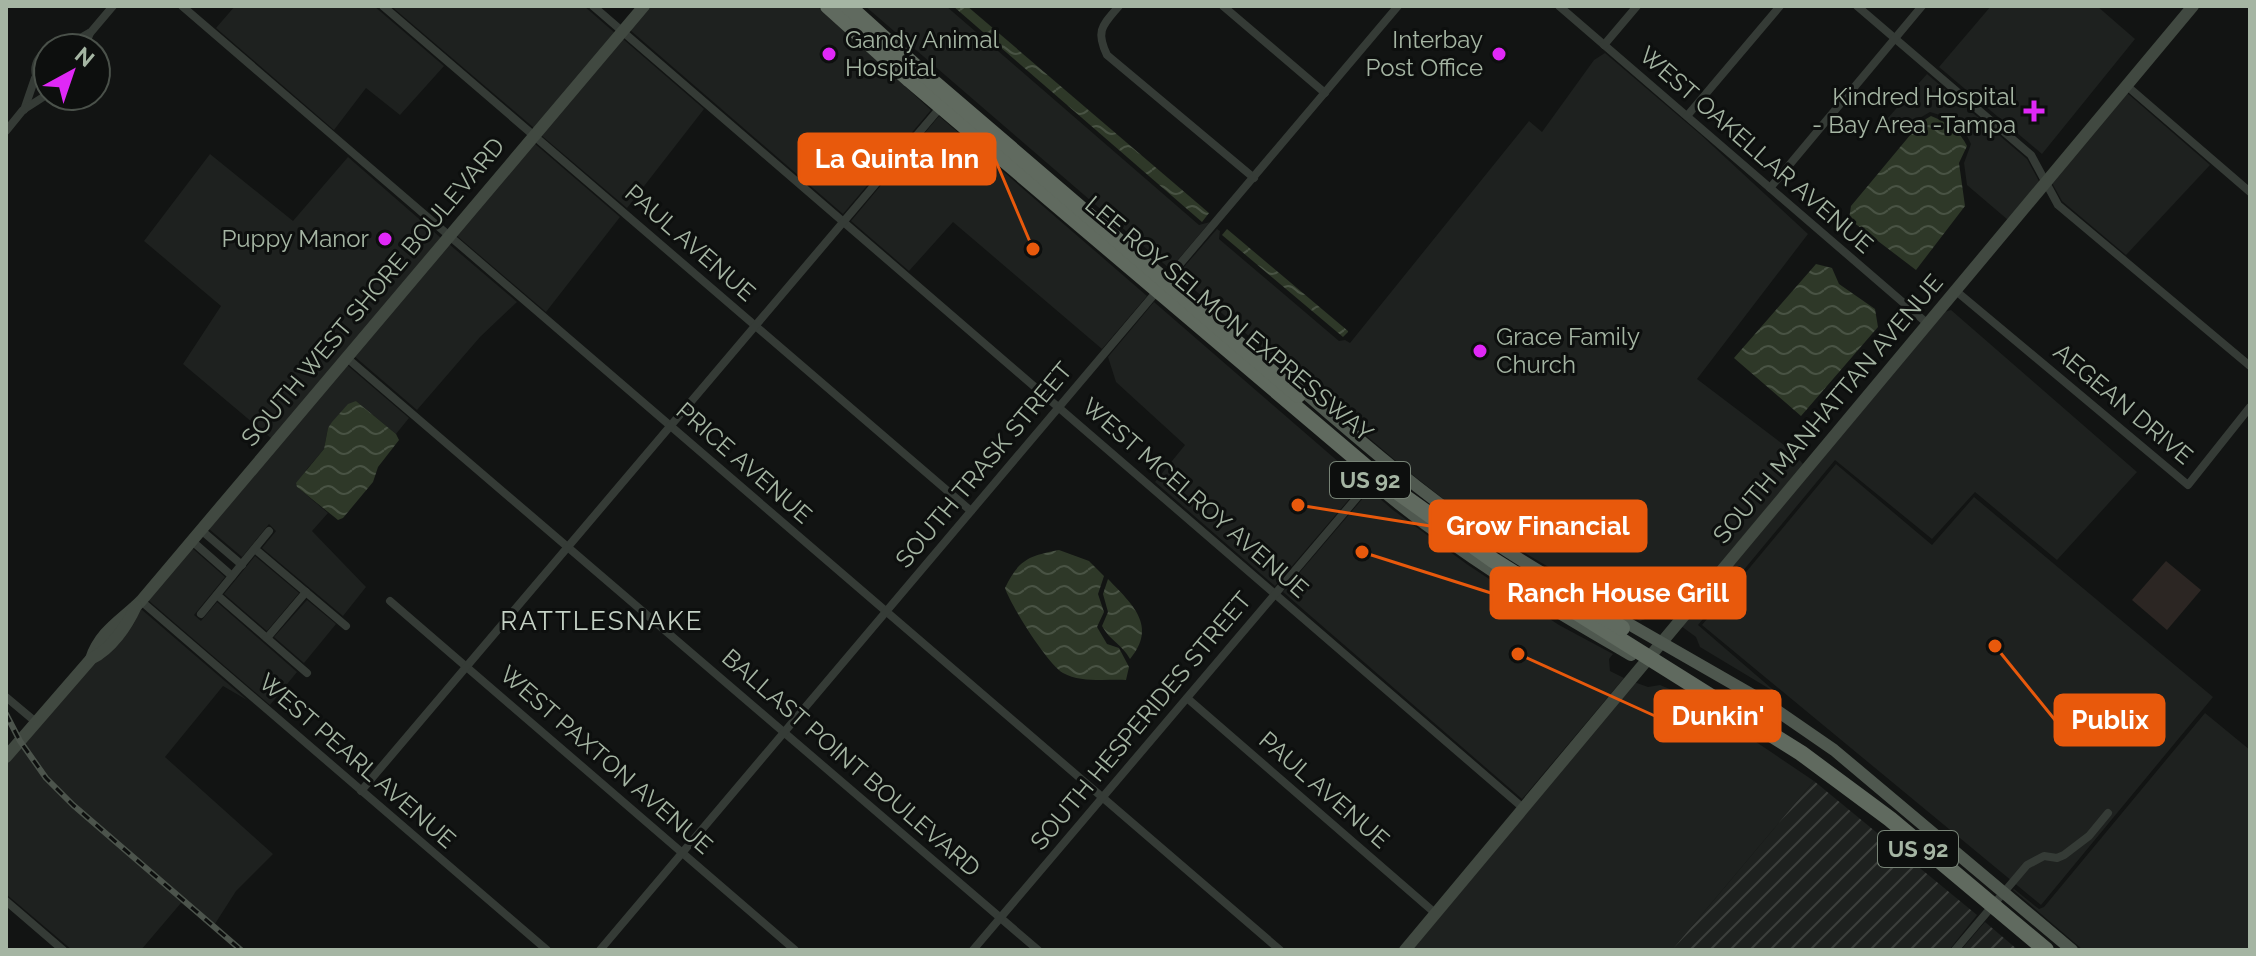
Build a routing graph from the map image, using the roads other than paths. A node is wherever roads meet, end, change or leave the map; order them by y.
1 (113, 6) edge
2 (182, 6) edge
3 (383, 6) edge
4 (593, 6) edge
5 (644, 6) edge
6 (827, 6) edge
7 (848, 6) edge
8 (856, 6) edge
9 (1119, 6) edge
10 (1223, 6) edge
11 (1559, 6) edge
12 (1637, 6) edge
13 (1780, 6) edge
14 (1857, 6) edge
15 (1922, 6) edge
16 (2193, 6) edge
17 (1394, 7) edge
18 (623, 31) junction
19 (91, 32) edge
20 (1895, 39) junction
21 (1604, 45) junction
22 (909, 81) junction
23 (32, 86) edge
24 (2127, 86) junction
25 (953, 91) junction
26 (1325, 93) junction
27 (32, 104) edge
28 (939, 109) junction
29 (23, 110) junction
30 (1687, 116) junction
31 (6, 131) edge
32 (534, 136) junction
33 (1054, 177) junction
34 (1254, 178) junction
35 (2046, 183) junction
36 (1770, 188) junction
37 (2250, 192) edge
38 (1047, 202) junction
39 (844, 222) junction
40 (449, 236) junction
41 (1170, 276) junction
42 (1956, 291) junction
43 (1154, 295) junction
44 (1928, 324) junction
45 (755, 325) junction
46 (1257, 352) junction
47 (347, 358) junction
48 (2250, 366) edge
49 (2250, 407) edge
50 (1059, 408) junction
51 (1287, 409) junction
52 (671, 426) junction
53 (1371, 481) junction
54 (1426, 495) junction
55 (971, 511) junction
56 (1423, 523) junction
57 (201, 530) junction
58 (269, 531) dead end
59 (192, 541) junction
60 (568, 547) junction
61 (255, 549) junction
62 (242, 565) junction
63 (232, 576) junction
64 (306, 592) junction
65 (1276, 593) junction
66 (217, 595) junction
67 (390, 601) dead end
68 (138, 604) junction
69 (886, 612) junction
70 (201, 614) dead end
71 (346, 626) dead end
72 (267, 638) junction
73 (1660, 643) junction
74 (1643, 662) junction
75 (466, 667) junction
76 (307, 673) dead end
77 (6, 697) edge
78 (1187, 698) junction
79 (37, 723) junction
80 (784, 732) junction
81 (6, 757) edge
82 (361, 791) junction
83 (1884, 791) junction
84 (1102, 798) junction
85 (1522, 807) junction
86 (2108, 813) dead end
87 (1889, 825) junction
88 (682, 853) junction
89 (2004, 893) junction
90 (6, 901) edge
91 (1989, 910) junction
92 (1435, 913) junction
93 (1000, 918) junction
94 (63, 950) edge
95 (547, 950) edge
96 (600, 950) edge
97 (795, 950) edge
98 (973, 950) edge
99 (1038, 950) edge
100 (1280, 950) edge
101 (1405, 950) edge
102 (1955, 950) edge
103 (2036, 950) edge
104 (2046, 950) edge
105 (2062, 950) edge
106 (2072, 950) edge

1 - 19 street
2 - 40 street, PRICE AVENUE
3 - 32 street, PAUL AVENUE
4 - 18 street, WEST MCELROY AVENUE
5 - 18 street, SOUTH WEST SHORE BOULEVARD
6 - 22 main road, US 92
6 - 104 highway, LEE ROY SELMON EXPRESSWAY, bridge
7 - 105 highway, LEE ROY SELMON EXPRESSWAY, bridge
8 - 25 main road, US 92
9 - 34 street
10 - 26 street
11 - 21 street, WEST OAKELLAR AVENUE
12 - 21 street
13 - 30 street
14 - 20 street
15 - 20 street
16 - 24 street, SOUTH MANHATTAN AVENUE
17 - 26 street, SOUTH TRASK STREET
18 - 32 street, SOUTH WEST SHORE BOULEVARD
18 - 39 street, WEST MCELROY AVENUE
20 - 35 street
20 - 36 street
21 - 30 street, WEST OAKELLAR AVENUE
22 - 25 main road
22 - 28 main road, US 92
23 - 29 street
24 - 35 street, SOUTH MANHATTAN AVENUE
24 - 37 street
25 - 33 main road, US 92
26 - 34 street, SOUTH TRASK STREET
27 - 29 street
28 - 33 main road
28 - 38 main road, US 92
28 - 39 street
29 - 31 street
30 - 36 street, WEST OAKELLAR AVENUE
32 - 40 street, SOUTH WEST SHORE BOULEVARD
32 - 45 street, PAUL AVENUE
33 - 41 main road, US 92
34 - 41 street, SOUTH TRASK STREET
35 - 42 street, SOUTH MANHATTAN AVENUE
35 - 48 street
36 - 44 street, WEST OAKELLAR AVENUE
38 - 41 main road
38 - 43 main road, US 92
39 - 45 street
39 - 50 street, WEST MCELROY AVENUE
40 - 47 street, SOUTH WEST SHORE BOULEVARD
40 - 52 street, PRICE AVENUE
41 - 43 street, SOUTH TRASK STREET
41 - 46 main road, US 92
42 - 44 street, SOUTH MANHATTAN AVENUE
42 - 49 street, AEGEAN DRIVE
43 - 46 main road
43 - 50 street, SOUTH TRASK STREET
43 - 51 main road, US 92
44 - 73 street, SOUTH MANHATTAN AVENUE
45 - 52 street
45 - 55 street, PAUL AVENUE
46 - 54 main road, US 92
47 - 57 street, SOUTH WEST SHORE BOULEVARD
47 - 60 street, BALLAST POINT BOULEVARD
50 - 55 street, SOUTH TRASK STREET
50 - 65 street, WEST MCELROY AVENUE
51 - 53 main road, US 92
51 - 54 main road
52 - 60 street
52 - 69 street, PRICE AVENUE
53 - 56 main road, US 92
53 - 65 street, SOUTH HESPERIDES STREET
54 - 73 main road, US 92
55 - 69 street, SOUTH TRASK STREET
56 - 73 main road
56 - 74 main road, US 92
57 - 59 street, SOUTH WEST SHORE BOULEVARD
57 - 62 street
58 - 61 street
59 - 63 street
59 - 68 street, SOUTH WEST SHORE BOULEVARD
60 - 75 street
60 - 80 street, BALLAST POINT BOULEVARD
61 - 62 street
61 - 64 street
62 - 63 street
63 - 66 street
64 - 71 street
64 - 72 street
65 - 78 street, SOUTH HESPERIDES STREET
65 - 85 street, WEST MCELROY AVENUE
66 - 70 street
66 - 72 street
67 - 75 street, WEST PAXTON AVENUE
68 - 79 street, SOUTH WEST SHORE BOULEVARD
68 - 82 street, WEST PEARL AVENUE
69 - 80 street, SOUTH TRASK STREET
69 - 84 street, PRICE AVENUE
72 - 76 street
73 - 74 street, SOUTH MANHATTAN AVENUE
73 - 83 main road, US 92
74 - 83 main road
74 - 85 street, SOUTH MANHATTAN AVENUE
74 - 87 main road, US 92
75 - 82 street
75 - 88 street, WEST PAXTON AVENUE
77 - 79 street
78 - 84 street, SOUTH HESPERIDES STREET
78 - 92 street, PAUL AVENUE
79 - 81 street, SOUTH WEST SHORE BOULEVARD
80 - 88 street, SOUTH TRASK STREET
80 - 93 street, BALLAST POINT BOULEVARD
82 - 95 street, WEST PEARL AVENUE
83 - 89 main road, US 92
84 - 93 street, SOUTH HESPERIDES STREET
84 - 100 street, PRICE AVENUE
85 - 92 street, SOUTH MANHATTAN AVENUE
86 - 89 street
87 - 89 main road
87 - 91 main road, US 92
88 - 96 street, SOUTH TRASK STREET
88 - 97 street, WEST PAXTON AVENUE
89 - 91 street
89 - 106 main road, US 92
90 - 94 street
91 - 102 street
91 - 103 main road, US 92
91 - 105 main road
92 - 101 street, SOUTH MANHATTAN AVENUE
93 - 98 street, SOUTH HESPERIDES STREET
93 - 99 street, BALLAST POINT BOULEVARD

